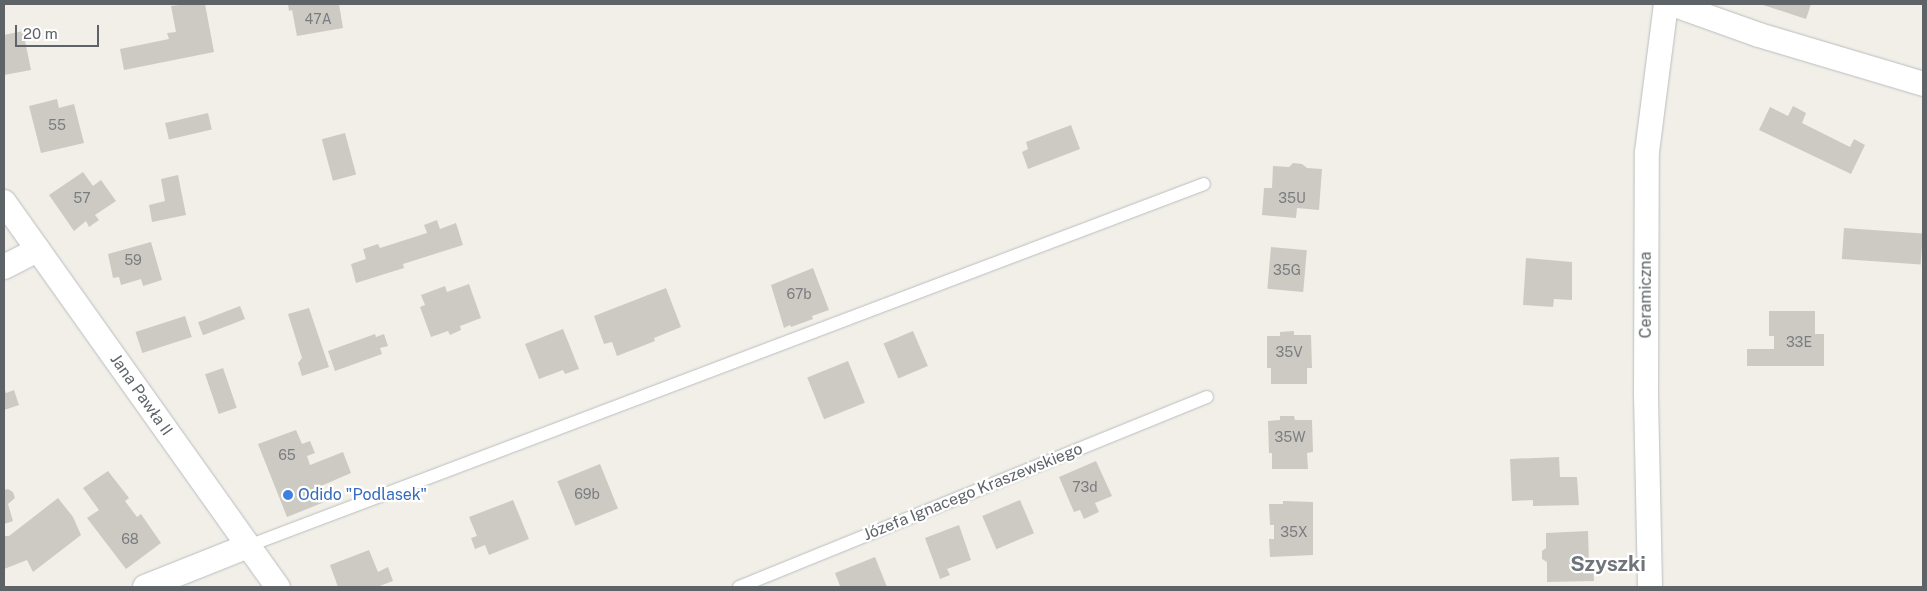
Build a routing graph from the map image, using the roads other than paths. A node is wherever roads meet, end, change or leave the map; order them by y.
1 (1666, 4) edge
2 (1672, 4) edge
3 (1923, 84) edge
4 (1204, 184) dead end
5 (4, 202) edge
6 (38, 250) junction
7 (4, 268) edge
8 (1207, 397) dead end
9 (248, 546) junction
10 (145, 587) edge
11 (278, 587) edge
12 (738, 587) edge
13 (1650, 587) edge

1 - 13 street, Ceramiczna
2 - 3 street
4 - 9 lane
5 - 6 street, Jana Pawła II
6 - 7 street
6 - 9 street, Jana Pawła II
8 - 12 lane, Józefa Ignacego Kraszewskiego
9 - 10 street
9 - 11 street, Jana Pawła II

